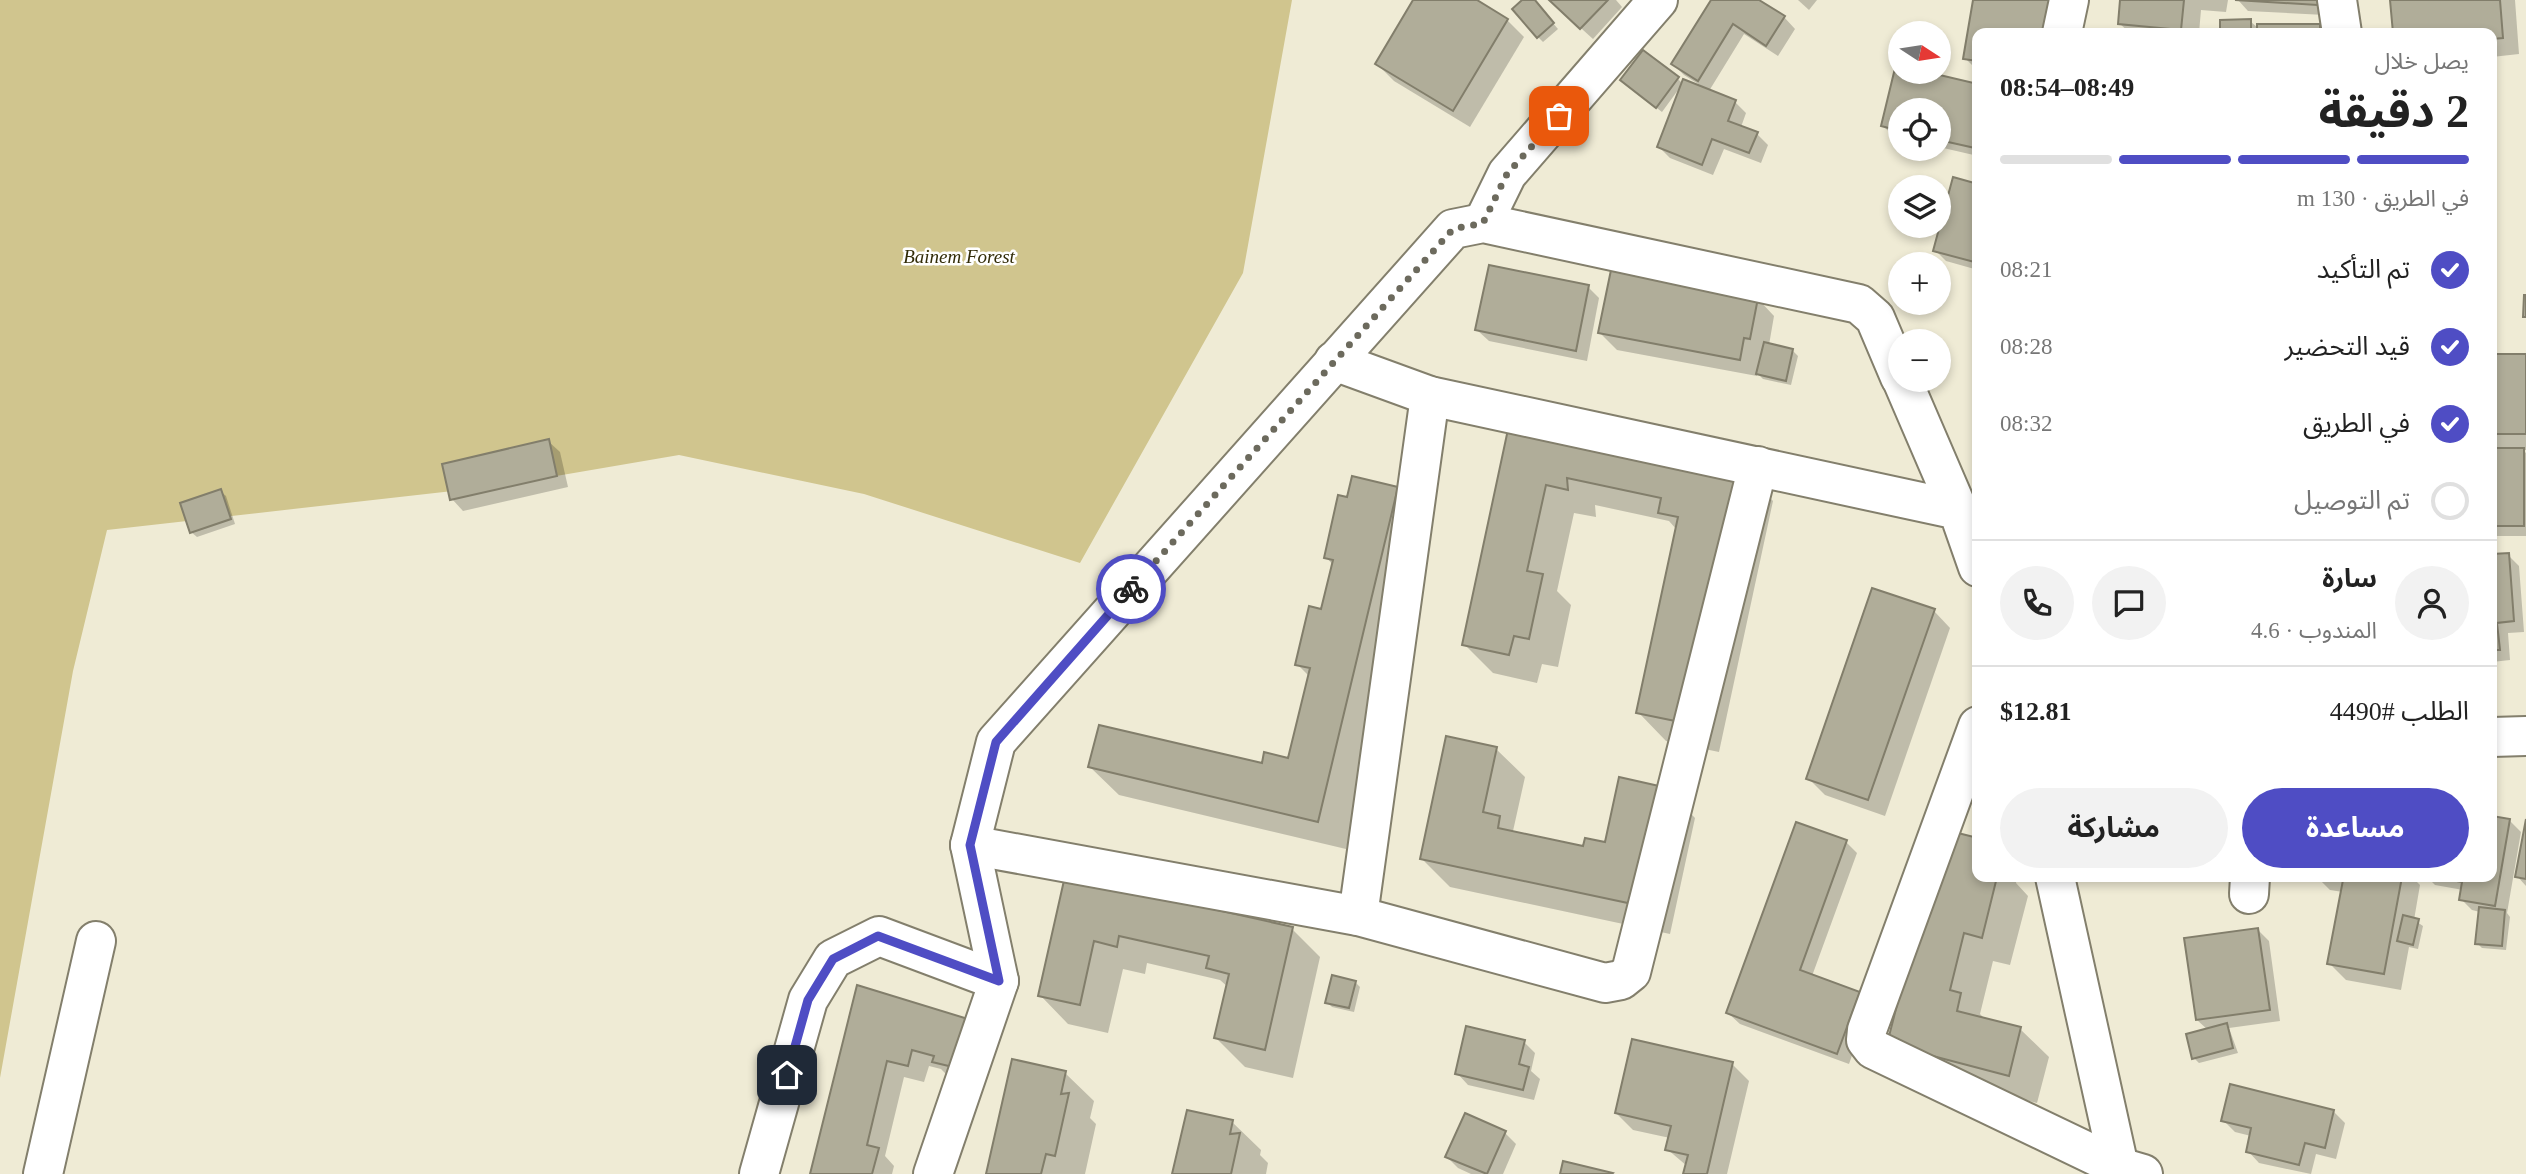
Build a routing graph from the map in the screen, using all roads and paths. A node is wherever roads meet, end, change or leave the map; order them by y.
1 (1658, 0) edge
2 (2069, 0) edge
3 (2337, 0) edge
4 (2063, 28) edge
5 (2341, 28) edge
6 (1483, 223) junction
7 (1888, 348) edge
8 (1334, 361) junction
9 (1907, 392) edge
10 (1430, 396) junction
11 (1758, 466) junction
12 (1958, 510) junction
13 (1972, 550) edge
14 (2526, 736) edge
15 (2497, 737) edge
16 (1972, 742) edge
17 (970, 845) junction
18 (2056, 882) edge
19 (1358, 916) junction
20 (96, 941) dead end
21 (999, 981) junction
22 (2126, 1172) edge
23 (43, 1174) edge
24 (759, 1174) edge
25 (933, 1174) edge

1 - 6 street
2 - 4 street
3 - 5 street
6 - 7 street
6 - 8 street
8 - 10 street
8 - 17 street
9 - 12 street
10 - 11 street
10 - 19 street
11 - 12 street
11 - 19 street
12 - 13 street
14 - 15 street
16 - 22 street
17 - 19 street
17 - 21 street
18 - 22 street
20 - 23 street
21 - 24 street
21 - 25 street

